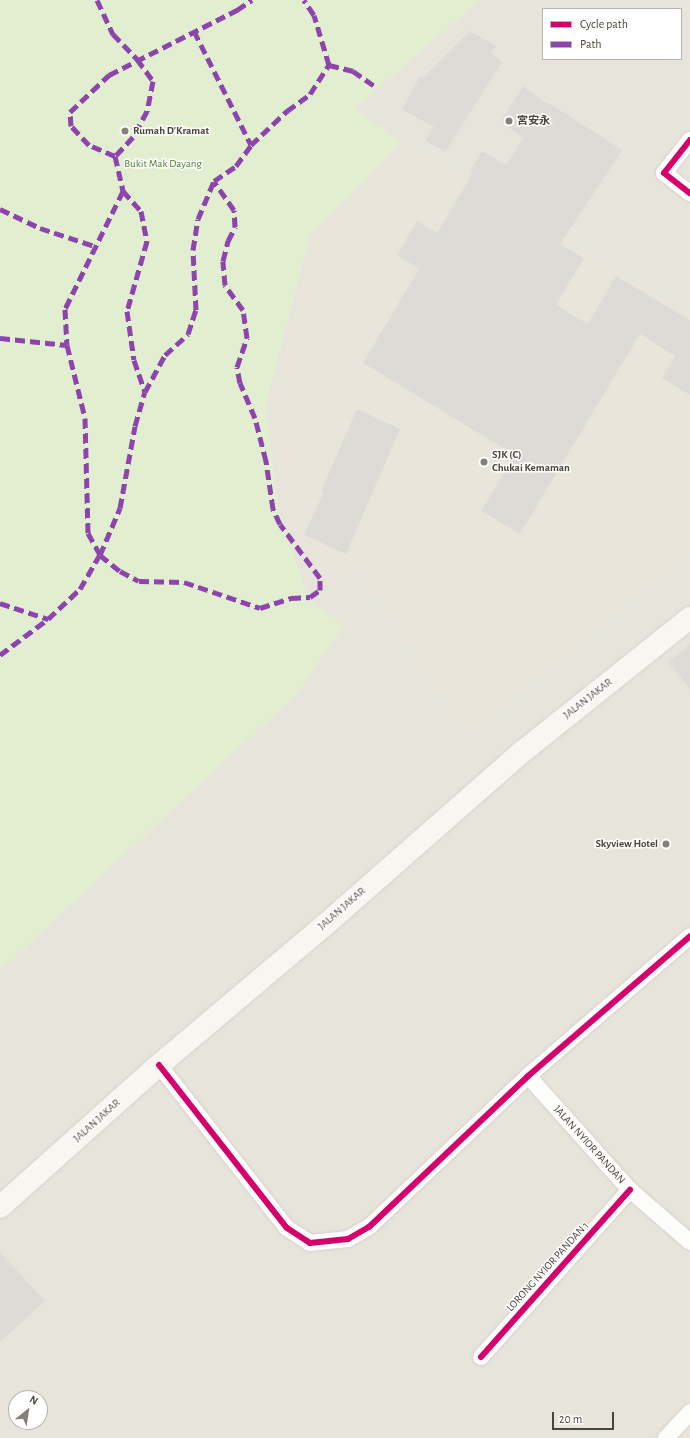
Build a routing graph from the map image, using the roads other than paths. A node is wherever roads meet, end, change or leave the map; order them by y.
1 (690, 140) edge
2 (690, 193) edge
3 (690, 618) edge
4 (690, 936) edge
5 (159, 1065) junction
6 (528, 1076) junction
7 (630, 1190) junction
8 (0, 1207) edge
9 (690, 1242) edge
10 (481, 1357) dead end
11 (690, 1412) edge
12 (666, 1438) edge

1 - 2 street
3 - 5 main road, JALAN JAKAR
4 - 6 street
5 - 6 street
5 - 8 main road, JALAN JAKAR
6 - 7 street, JALAN NYIOR PANDAN
7 - 9 street, JALAN NYIOR PANDAN
7 - 10 street, LORONG NYIOR PANDAN 1
11 - 12 street

